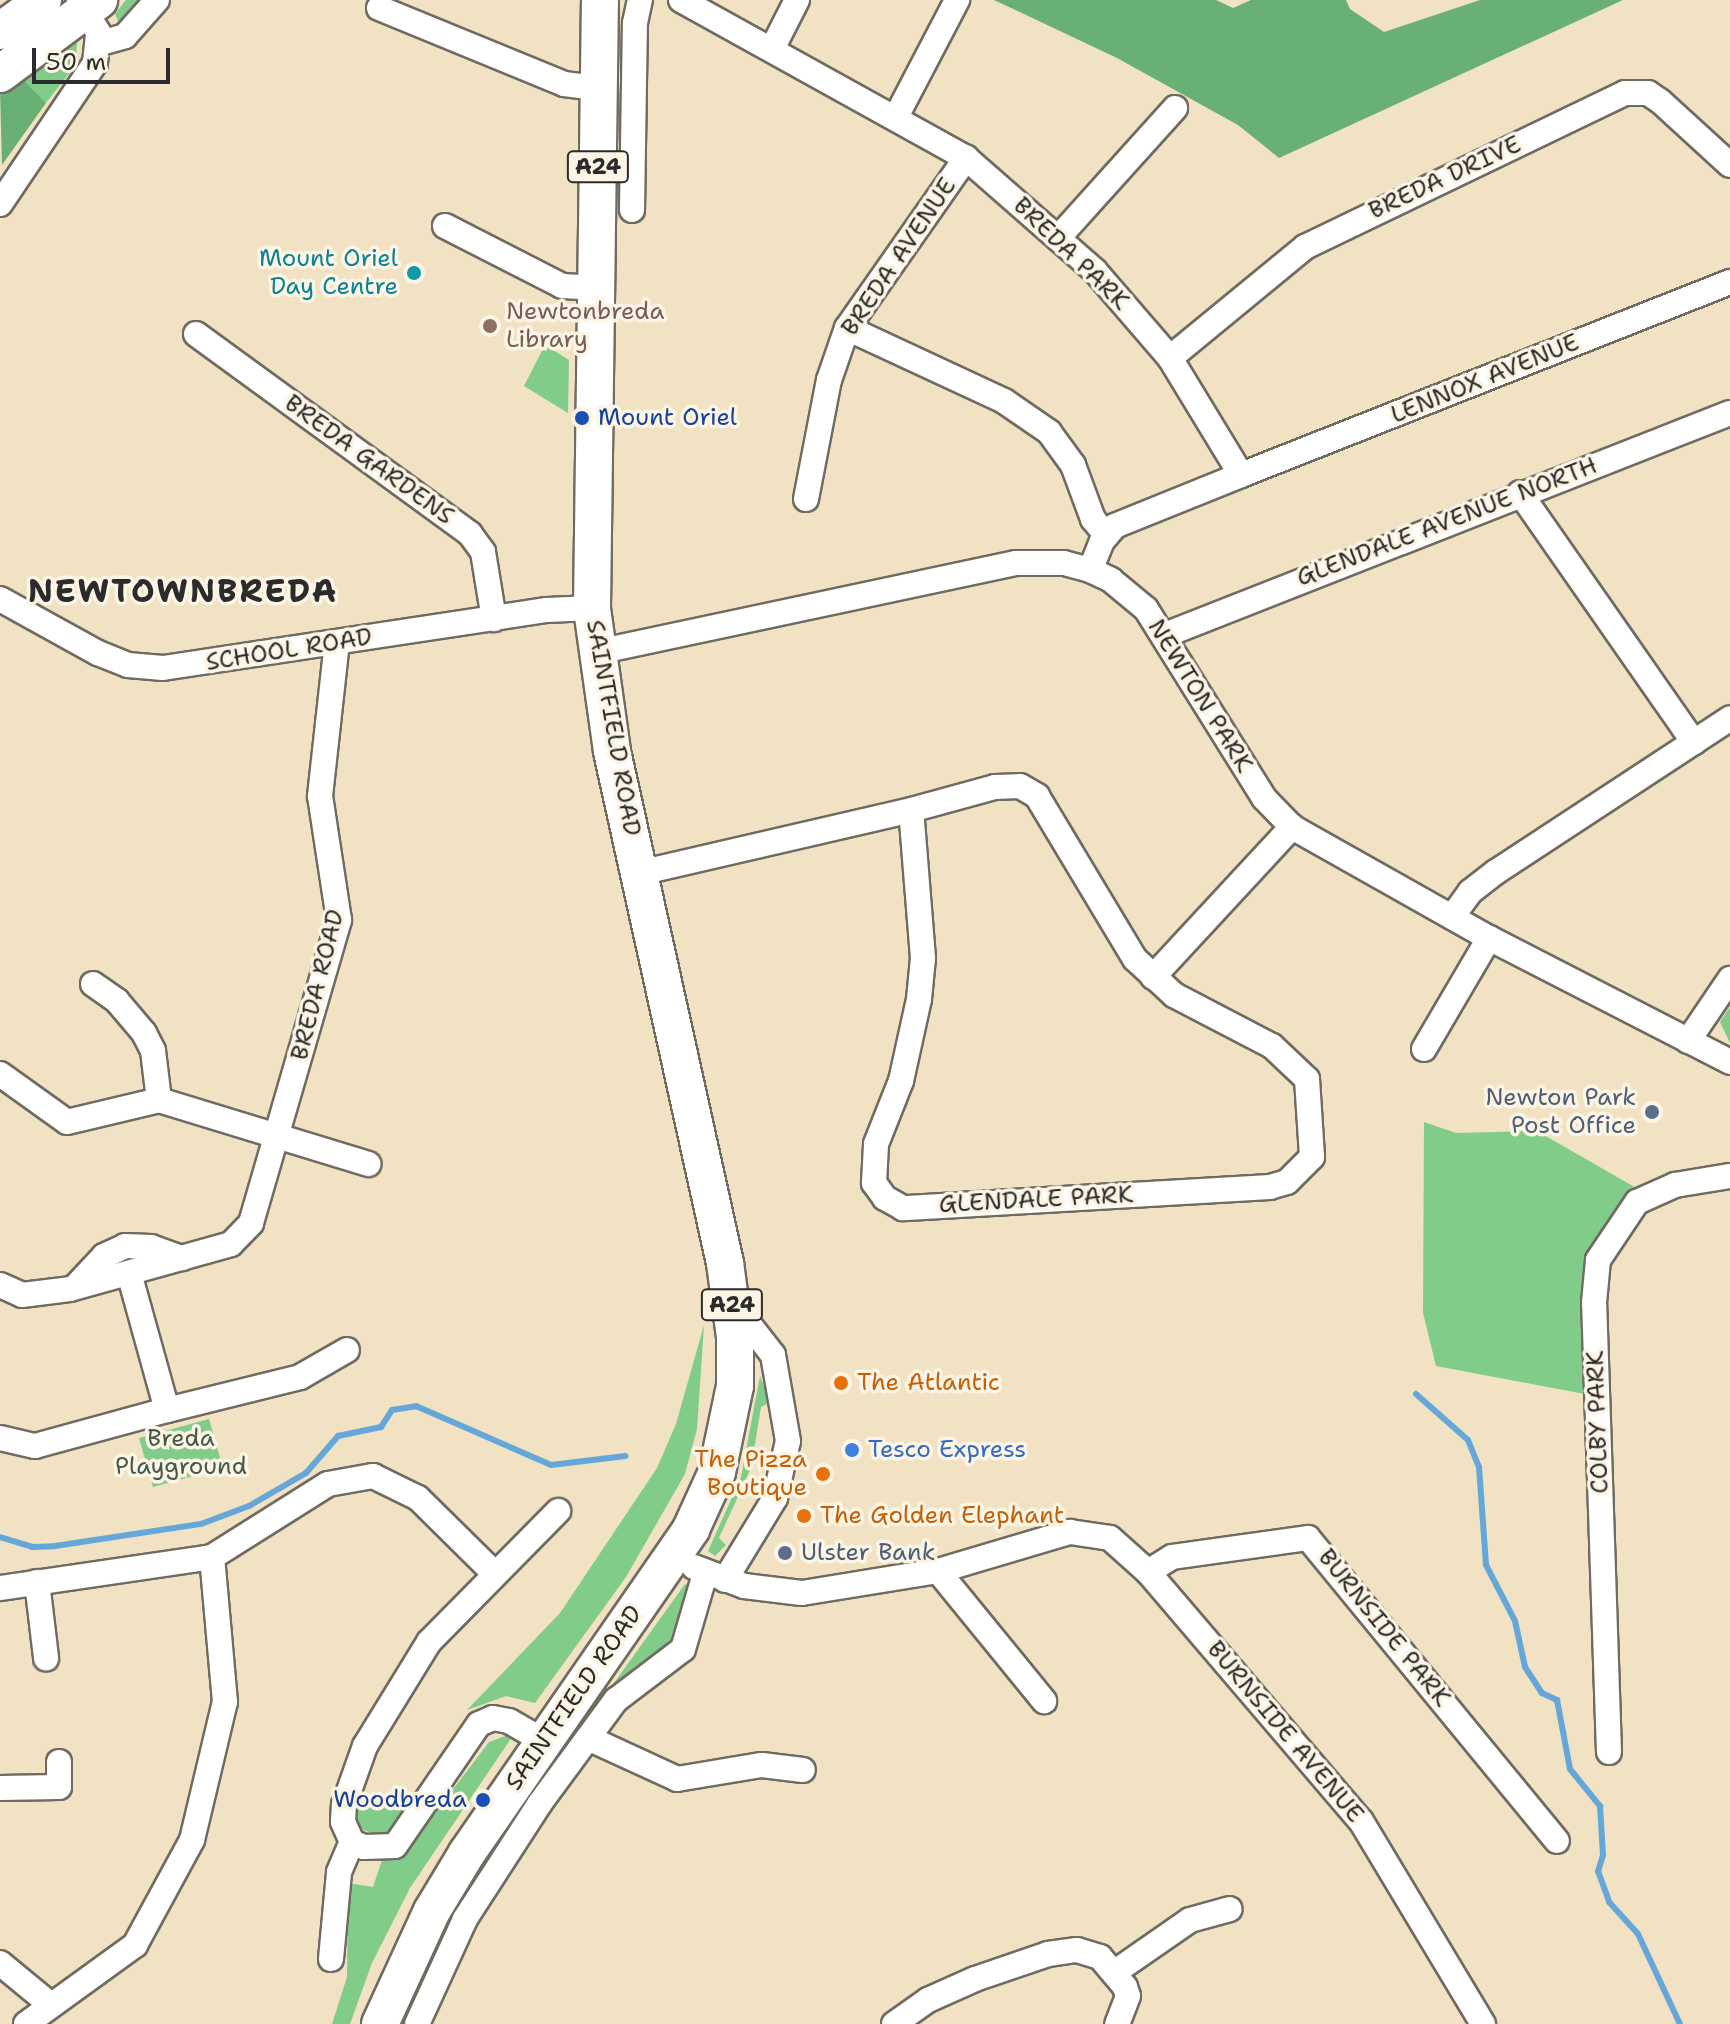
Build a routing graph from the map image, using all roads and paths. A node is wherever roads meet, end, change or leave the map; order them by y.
1 (43, 0) edge
2 (157, 0) edge
3 (600, 0) edge
4 (640, 0) edge
5 (681, 0) edge
6 (797, 0) edge
7 (957, 0) edge
8 (88, 3) edge
9 (379, 8) dead end
10 (0, 31) edge
11 (101, 43) junction
12 (772, 49) junction
13 (0, 74) edge
14 (599, 88) junction
15 (1175, 108) dead end
16 (897, 115) junction
17 (966, 158) junction
18 (1730, 165) edge
19 (0, 204) edge
20 (632, 210) dead end
21 (445, 226) dead end
22 (1058, 238) junction
23 (1730, 282) edge
24 (595, 288) junction
25 (847, 328) junction
26 (196, 334) dead end
27 (1170, 358) junction
28 (1730, 413) edge
29 (1241, 475) junction
30 (1520, 493) junction
31 (806, 499) dead end
32 (1106, 535) junction
33 (1090, 570) junction
34 (0, 599) edge
35 (592, 608) junction
36 (494, 619) junction
37 (1165, 635) junction
38 (337, 643) junction
39 (597, 652) junction
40 (1730, 718) edge
41 (1694, 742) junction
42 (911, 810) junction
43 (1292, 827) junction
44 (639, 873) junction
45 (1452, 917) junction
46 (1489, 938) junction
47 (1153, 977) junction
48 (1730, 979) edge
49 (93, 984) dead end
50 (1688, 1041) junction
51 (1424, 1049) dead end
52 (1730, 1062) edge
53 (0, 1074) edge
54 (159, 1100) junction
55 (278, 1135) junction
56 (368, 1164) dead end
57 (1730, 1176) edge
58 (182, 1258) junction
59 (129, 1273) junction
60 (0, 1285) edge
61 (75, 1287) junction
62 (732, 1301) junction
63 (347, 1350) dead end
64 (736, 1362) junction
65 (777, 1369) junction
66 (167, 1410) junction
67 (0, 1438) edge
68 (558, 1511) dead end
69 (212, 1557) junction
70 (674, 1557) junction
71 (938, 1571) junction
72 (1148, 1572) junction
73 (495, 1574) junction
74 (715, 1577) junction
75 (37, 1582) junction
76 (0, 1588) edge
77 (46, 1658) dead end
78 (1044, 1701) dead end
79 (588, 1738) junction
80 (543, 1741) junction
81 (1609, 1752) dead end
82 (59, 1762) dead end
83 (803, 1770) dead end
84 (0, 1788) edge
85 (1557, 1841) dead end
86 (352, 1842) junction
87 (1230, 1909) dead end
88 (331, 1959) dead end
89 (0, 1963) edge
90 (1115, 1972) junction
91 (51, 2005) junction
92 (26, 2024) edge
93 (380, 2024) edge
94 (417, 2024) edge
95 (894, 2024) edge
96 (1117, 2024) edge
97 (1483, 2024) edge

1 - 10 highway
2 - 11 street
3 - 14 highway, SAINTFIELD ROAD / A24
4 - 20 street
5 - 12 street, BREDA PARK
6 - 12 street
7 - 16 street
8 - 11 street
8 - 13 highway
9 - 14 street
11 - 19 street
12 - 16 street, BREDA PARK
14 - 24 highway, SAINTFIELD ROAD / A24
15 - 22 street
16 - 17 street, BREDA PARK
17 - 22 street, BREDA PARK
17 - 25 street, BREDA AVENUE
18 - 27 street, BREDA DRIVE
21 - 24 street
22 - 27 street, BREDA PARK
23 - 29 street, LENNOX AVENUE
24 - 35 highway, SAINTFIELD ROAD / A24
25 - 31 street, BREDA AVENUE
25 - 32 street
26 - 36 street, BREDA GARDENS
27 - 29 street, BREDA PARK
28 - 30 street, GLENDALE AVENUE NORTH
29 - 32 street
30 - 37 street, GLENDALE AVENUE NORTH
30 - 41 street
32 - 33 street
33 - 37 street, NEWTON PARK
33 - 39 street, NEWTON PARK
34 - 38 street, SCHOOL ROAD
35 - 36 street, SCHOOL ROAD
35 - 39 highway, SAINTFIELD ROAD / A24
36 - 38 street, SCHOOL ROAD
37 - 43 street, NEWTON PARK
38 - 55 street, BREDA ROAD
39 - 44 highway, SAINTFIELD ROAD / A24
40 - 41 street
41 - 45 street
42 - 44 street, GLENDALE PARK
42 - 47 street, GLENDALE PARK
42 - 47 street, GLENDALE PARK
43 - 45 street, NEWTON PARK
43 - 47 street
44 - 62 highway, SAINTFIELD ROAD / A24
45 - 46 street, NEWTON PARK
46 - 50 street, NEWTON PARK
46 - 51 street
48 - 50 street
49 - 54 street
50 - 52 street, NEWTON PARK
53 - 54 street
54 - 55 street
55 - 56 street
55 - 58 street, BREDA ROAD
57 - 81 street, COLBY PARK
58 - 59 street, BREDA ROAD
58 - 61 street
59 - 61 street, BREDA ROAD
59 - 66 street
60 - 61 street, BREDA ROAD
62 - 64 highway, SAINTFIELD ROAD / A24
62 - 65 street, SAINTFIELD ROAD
63 - 66 street
64 - 65 street
64 - 70 highway, SAINTFIELD ROAD / A24
65 - 74 street, SAINTFIELD ROAD
66 - 67 street
68 - 73 street
69 - 73 street
69 - 75 street
69 - 91 street
70 - 74 street
70 - 80 highway, SAINTFIELD ROAD / A24
71 - 72 street
71 - 74 street
71 - 78 street
72 - 85 street, BURNSIDE PARK
72 - 97 street, BURNSIDE AVENUE
73 - 86 street
74 - 79 street, SAINTFIELD ROAD
75 - 76 street
75 - 77 street
79 - 83 street
79 - 94 street, SAINTFIELD ROAD
80 - 86 street
80 - 93 highway, SAINTFIELD ROAD / A24
82 - 84 street
86 - 88 street
87 - 90 street
89 - 91 street
90 - 95 street
90 - 96 street
91 - 92 street

